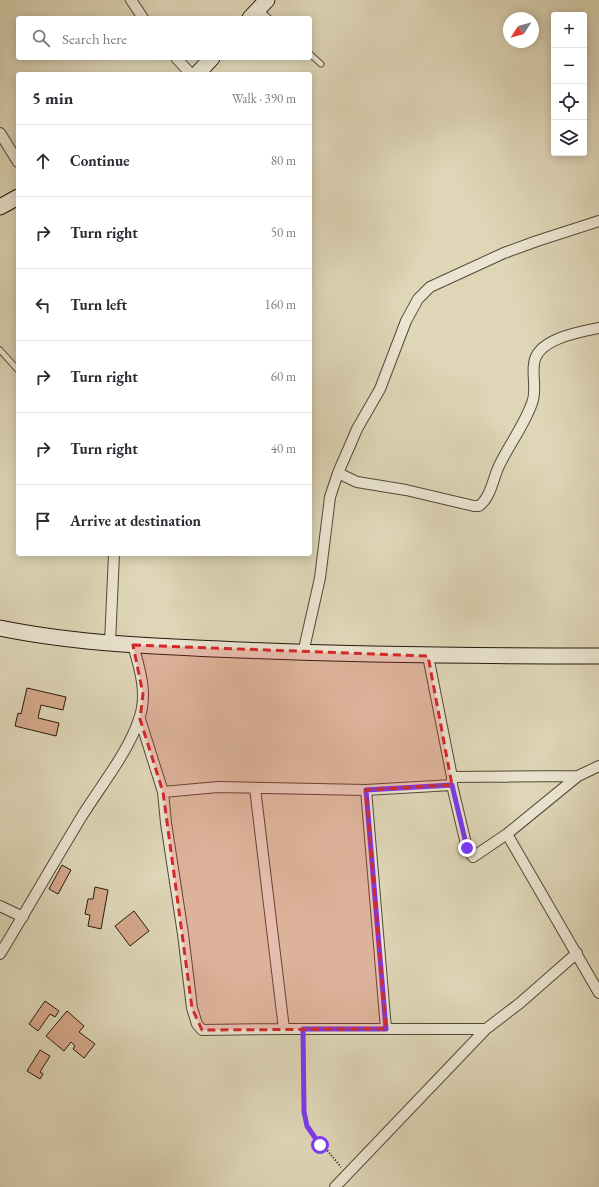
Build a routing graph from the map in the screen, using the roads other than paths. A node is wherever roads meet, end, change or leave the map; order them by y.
1 (131, 0) edge
2 (142, 16) edge
3 (312, 56) edge
4 (178, 60) edge
5 (210, 60) edge
6 (321, 64) dead end
7 (189, 72) edge
8 (199, 72) edge
9 (0, 133) edge
10 (16, 159) edge
11 (16, 198) edge
12 (0, 206) edge
13 (599, 222) edge
14 (599, 328) edge
15 (0, 350) edge
16 (16, 368) edge
17 (338, 473) junction
18 (114, 556) edge
19 (0, 628) edge
20 (110, 643) junction
21 (133, 645) junction
22 (303, 653) junction
23 (428, 656) junction
24 (599, 656) edge
25 (140, 719) junction
26 (599, 766) edge
27 (578, 776) junction
28 (452, 781) junction
29 (256, 788) junction
30 (366, 790) junction
31 (162, 792) junction
32 (507, 834) junction
33 (0, 906) edge
34 (23, 917) junction
35 (577, 953) junction
36 (0, 954) edge
37 (599, 993) edge
38 (284, 1029) junction
39 (386, 1029) junction
40 (486, 1029) junction
41 (335, 1187) edge

1 - 2 street
3 - 6 lane
4 - 7 street
5 - 8 main road
9 - 10 street
11 - 12 main road
13 - 17 street
14 - 17 street
15 - 16 lane
17 - 22 street
18 - 20 street
19 - 20 main road
20 - 21 main road
21 - 22 main road
21 - 25 street
22 - 23 main road
23 - 24 main road
23 - 28 street
25 - 31 street
25 - 34 street
26 - 27 street
27 - 28 street
27 - 32 street
28 - 30 street
28 - 32 street
29 - 30 street
29 - 31 street
29 - 38 street
30 - 39 street
31 - 38 street
32 - 35 street
33 - 34 street
34 - 36 street
35 - 37 street
35 - 40 street
38 - 39 street
39 - 40 street
40 - 41 street

